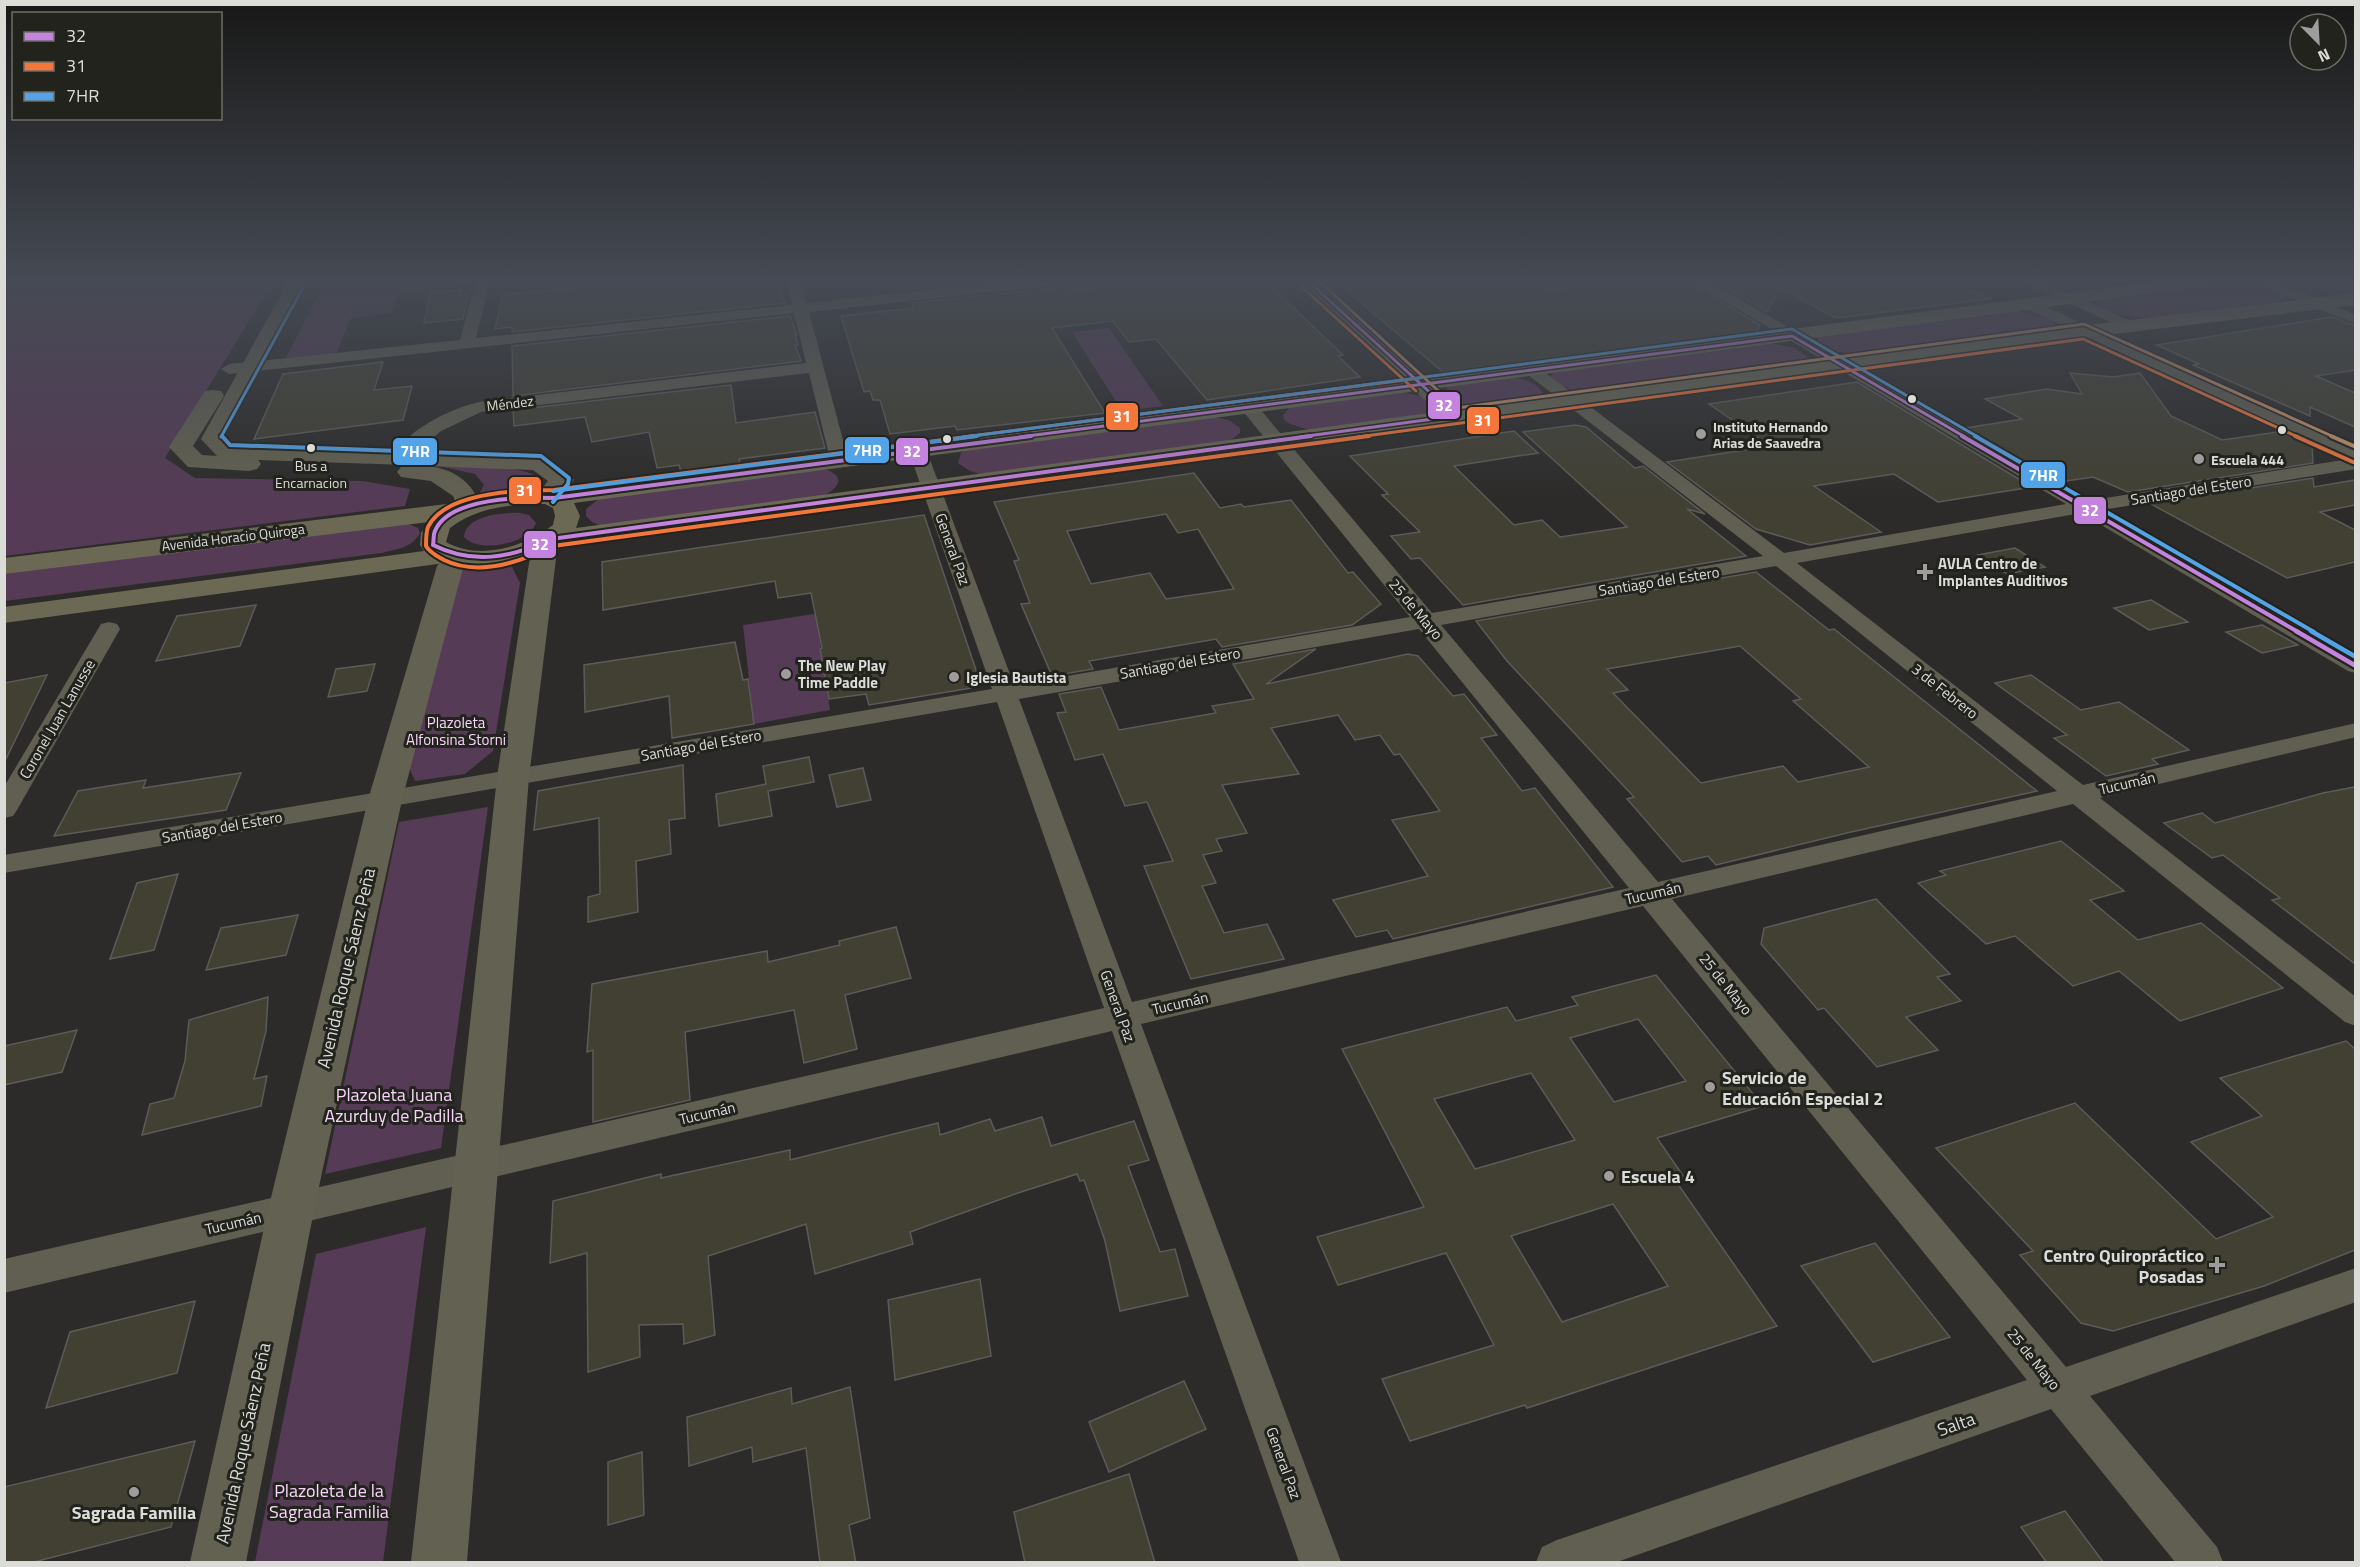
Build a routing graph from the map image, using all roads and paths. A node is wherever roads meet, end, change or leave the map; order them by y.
1 (246, 353) edge
2 (249, 353) edge
3 (380, 353) edge
4 (812, 353) edge
5 (1386, 353) edge
6 (1665, 353) edge
7 (1820, 353) edge
8 (1919, 353) edge
9 (2132, 353) edge
10 (1838, 364) junction
11 (816, 367) junction
12 (239, 368) junction
13 (1533, 371) junction
14 (1421, 385) junction
15 (1573, 401) junction
16 (1248, 406) junction
17 (1455, 416) junction
18 (1277, 440) junction
19 (917, 449) junction
20 (2355, 455) edge
21 (398, 458) junction
22 (839, 459) junction
23 (2355, 463) edge
24 (931, 487) junction
25 (551, 497) junction
26 (2083, 507) junction
27 (465, 508) junction
28 (548, 541) junction
29 (454, 556) junction
30 (1781, 560) junction
31 (4, 566) edge
32 (4, 615) edge
33 (1425, 620) junction
34 (109, 629) dead end
35 (2355, 666) edge
36 (1005, 694) junction
37 (2355, 730) edge
38 (513, 777) junction
39 (2076, 795) junction
40 (385, 800) junction
41 (4, 810) edge
42 (4, 864) edge
43 (1651, 894) junction
44 (2355, 1014) edge
45 (1122, 1017) junction
46 (477, 1167) junction
47 (291, 1210) junction
48 (4, 1276) edge
49 (2355, 1285) edge
50 (2058, 1388) junction
51 (218, 1563) edge
52 (439, 1563) edge
53 (1320, 1563) edge
54 (1557, 1563) edge
55 (2202, 1563) edge

1 - 12 main road
2 - 12 main road
3 - 12 street
4 - 11 street
5 - 14 main road
6 - 13 main road
7 - 10 street
8 - 10 main road
9 - 20 street
10 - 15 main road
10 - 26 street
11 - 21 street, Méndez
11 - 22 street
12 - 21 main road
12 - 27 main road
13 - 14 main road
13 - 15 street, 3 de Febrero
14 - 16 main road
14 - 17 main road
15 - 17 main road
15 - 30 street, 3 de Febrero
16 - 18 street, 25 de Mayo
16 - 19 main road
17 - 18 main road
18 - 24 main road
18 - 33 street, 25 de Mayo
19 - 22 main road
19 - 24 street, General Paz
21 - 25 main road
22 - 25 main road
23 - 26 street, Santiago del Estero
24 - 28 main road
24 - 36 street, General Paz
25 - 27 main road
25 - 28 main road
26 - 30 street, Santiago del Estero
26 - 35 street
27 - 29 main road
27 - 31 main road, Avenida Horacio Quiroga
28 - 29 main road
28 - 38 main road
29 - 32 main road
29 - 40 main road, Avenida Roque Sáenz Peña
30 - 33 street, Santiago del Estero
30 - 39 street, 3 de Febrero
33 - 36 street, Santiago del Estero
33 - 43 street, 25 de Mayo
34 - 41 street, Coronel Juan Lanusse
36 - 38 street, Santiago del Estero
36 - 45 street, General Paz
37 - 39 street, Tucumán
38 - 40 street, Santiago del Estero
38 - 46 main road
39 - 43 street, Tucumán
39 - 44 street, 3 de Febrero
40 - 42 street, Santiago del Estero
40 - 47 main road, Avenida Roque Sáenz Peña
43 - 45 street, Tucumán
43 - 50 street, 25 de Mayo
45 - 46 street, Tucumán
45 - 53 street, General Paz
46 - 47 street, Tucumán
46 - 52 main road
47 - 48 street, Tucumán
47 - 51 main road, Avenida Roque Sáenz Peña
49 - 50 street, Salta
50 - 54 street, Salta
50 - 55 street, 25 de Mayo

